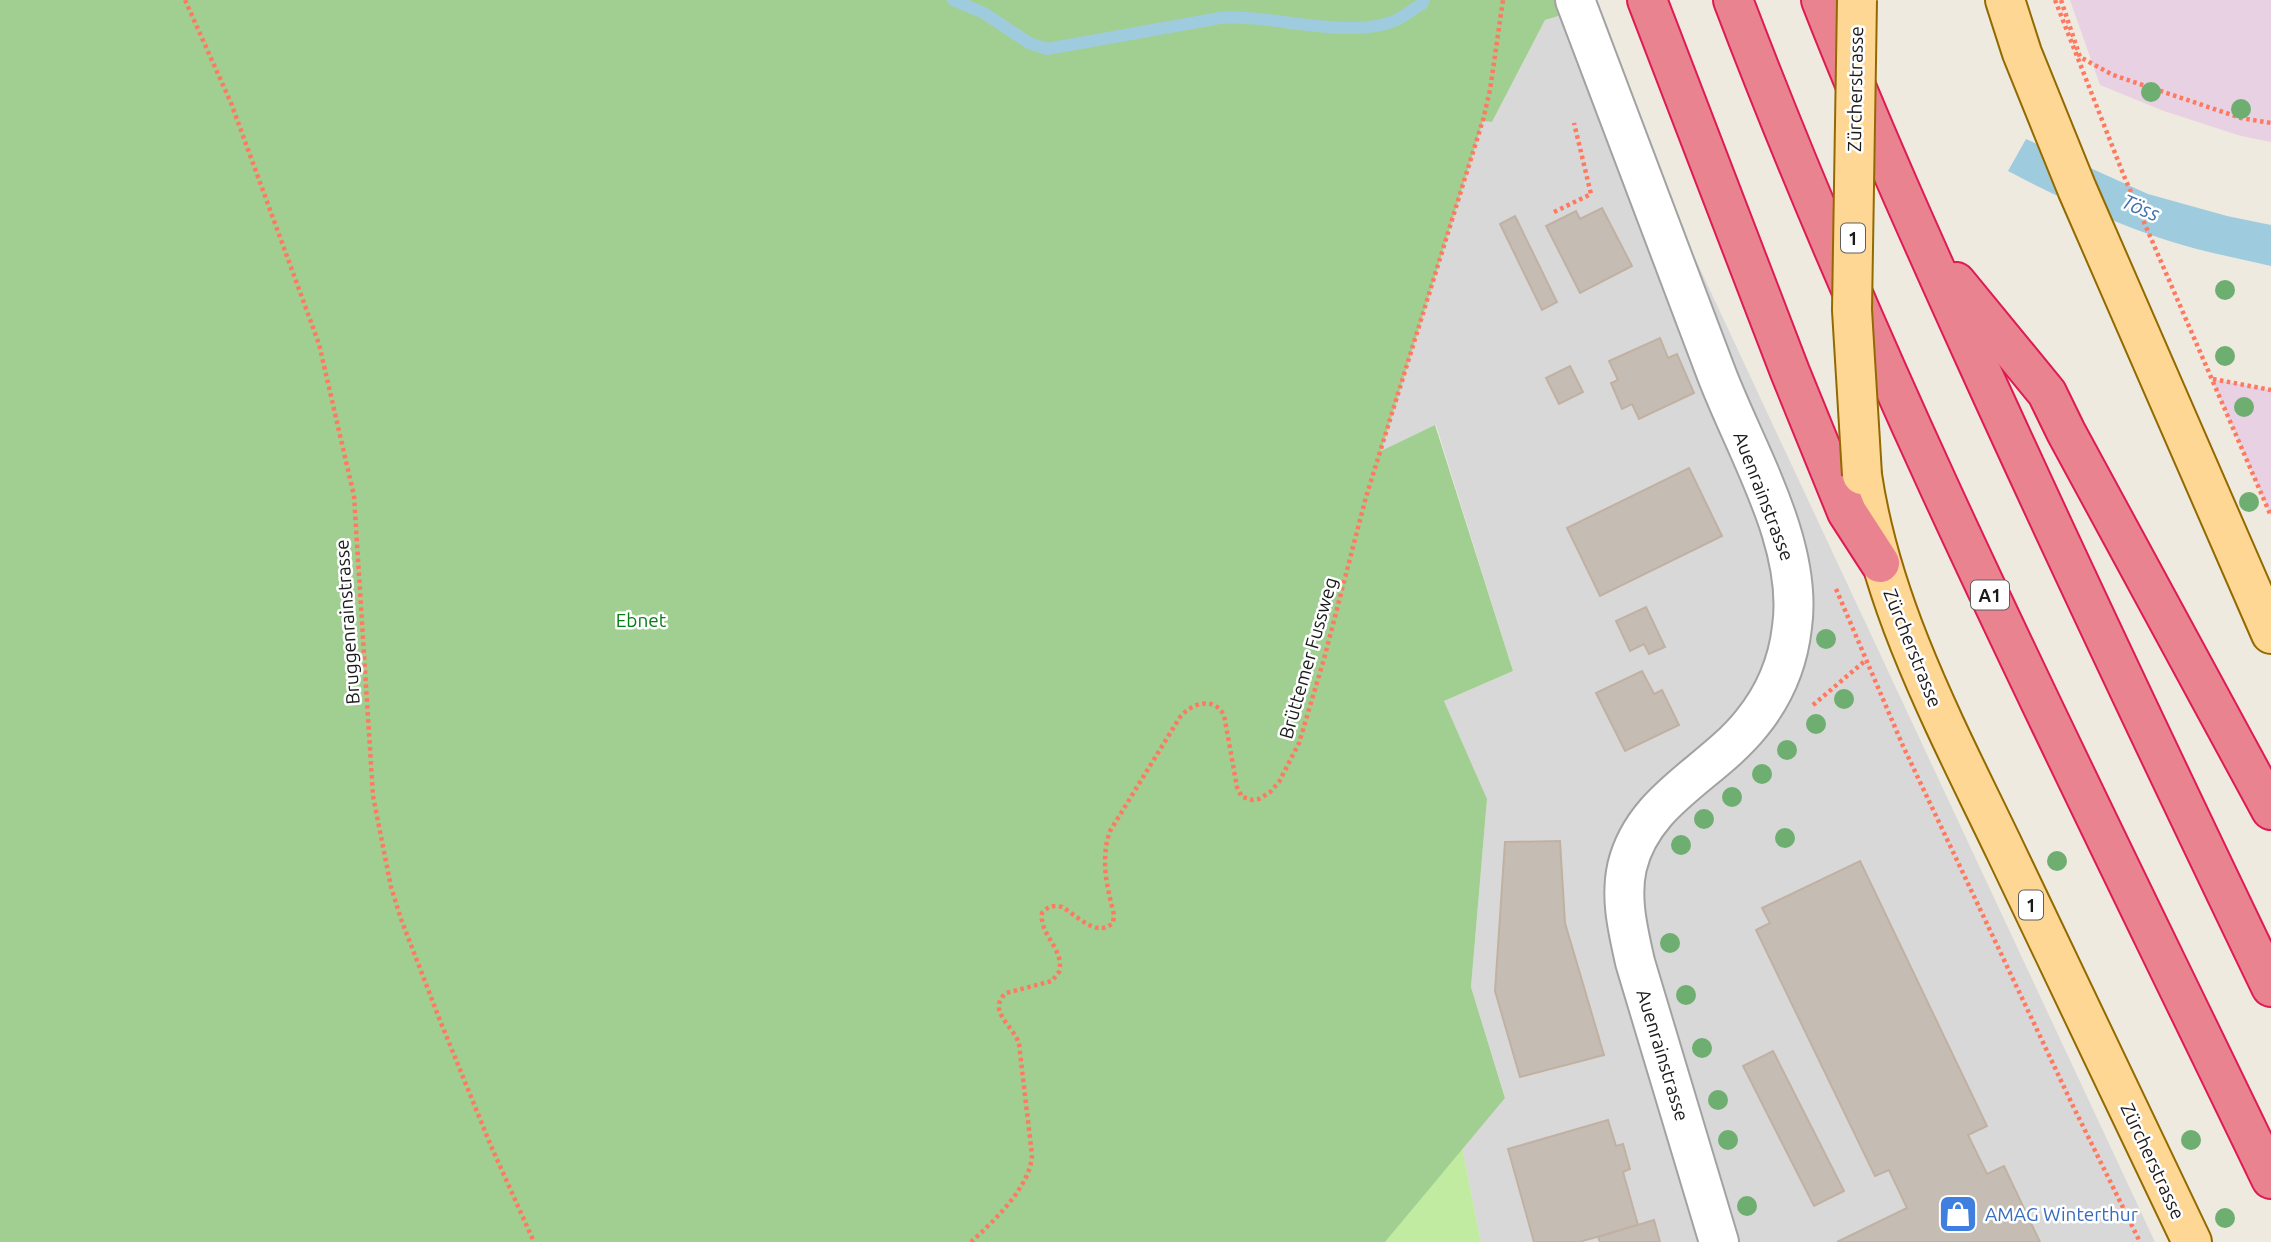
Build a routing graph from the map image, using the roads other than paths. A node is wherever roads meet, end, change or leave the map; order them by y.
1 (1575, 0) edge
2 (1647, 0) edge
3 (1733, 0) edge
4 (1821, 0) edge
5 (1857, 0) edge
6 (2005, 2) edge
7 (1923, 242) junction
8 (1880, 563) junction
9 (2271, 634) edge
10 (2271, 810) edge
11 (2271, 986) edge
12 (2271, 1179) edge
13 (1719, 1242) edge
14 (2192, 1242) edge

1 - 13 street, Auenrainstrasse
2 - 8 highway
3 - 12 highway, A1
4 - 7 highway
5 - 8 main road, Zürcherstrasse / 1, bridge
6 - 9 main road
7 - 10 highway
7 - 11 highway
8 - 14 main road, Zürcherstrasse / 1

